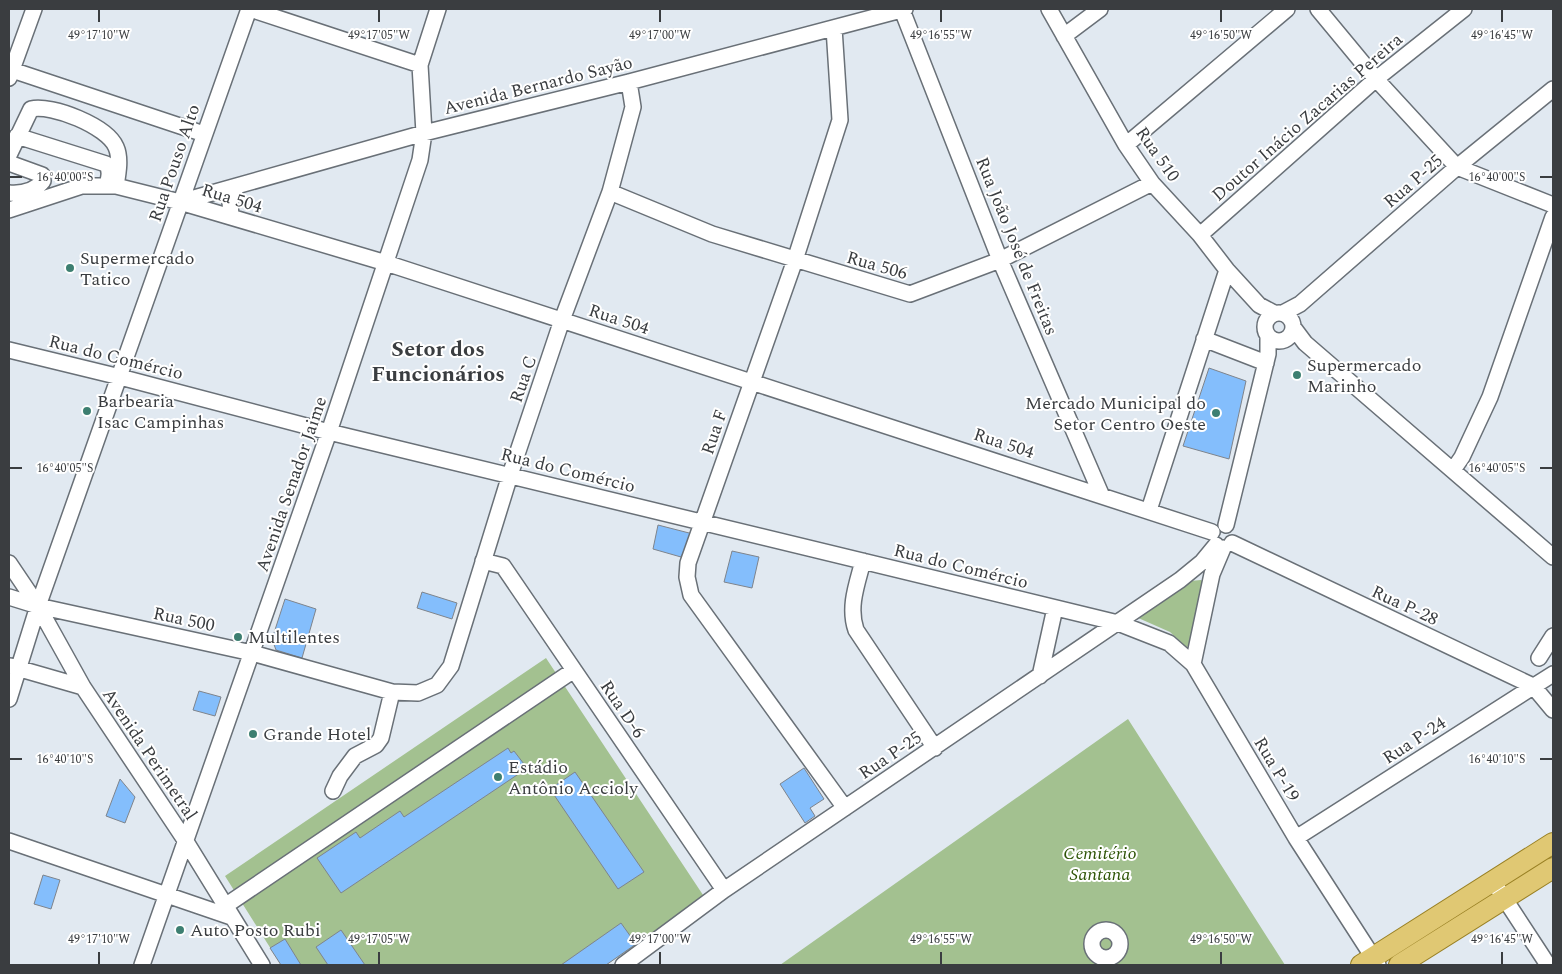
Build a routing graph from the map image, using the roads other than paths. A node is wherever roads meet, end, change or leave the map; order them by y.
1 (34, 9) edge
2 (250, 9) edge
3 (438, 9) edge
4 (1049, 9) edge
5 (1100, 9) edge
6 (1287, 9) edge
7 (1318, 9) edge
8 (1464, 9) edge
9 (904, 10) edge
10 (834, 28) junction
11 (1064, 36) junction
12 (420, 65) junction
13 (10, 73) edge
14 (1376, 79) junction
15 (629, 82) junction
16 (1553, 90) edge
17 (424, 133) junction
18 (204, 134) junction
19 (17, 136) junction
20 (1126, 145) junction
21 (9, 155) edge
22 (9, 163) edge
23 (1457, 167) junction
24 (1152, 183) junction
25 (111, 186) junction
26 (236, 186) junction
27 (610, 192) junction
28 (9, 193) edge
29 (180, 202) junction
30 (1553, 204) edge
31 (9, 210) edge
32 (232, 217) junction
33 (1553, 217) edge
34 (1200, 235) junction
35 (795, 260) junction
36 (1000, 260) junction
37 (386, 264) junction
38 (1227, 270) junction
39 (562, 320) junction
40 (1280, 327) junction
41 (1204, 339) junction
42 (9, 350) edge
43 (1267, 358) junction
44 (120, 377) junction
45 (752, 382) junction
46 (329, 432) junction
47 (1453, 470) junction
48 (510, 475) junction
49 (1101, 494) junction
50 (1149, 510) junction
51 (702, 522) junction
52 (1222, 539) junction
53 (1553, 557) edge
54 (483, 561) junction
55 (863, 561) junction
56 (9, 563) edge
57 (1212, 574) junction
58 (1180, 580) junction
59 (9, 597) edge
60 (38, 606) junction
61 (1055, 608) junction
62 (1118, 623) junction
63 (1553, 636) edge
64 (252, 653) junction
65 (1540, 658) dead end
66 (1193, 664) junction
67 (14, 667) edge
68 (574, 670) junction
69 (1553, 674) edge
70 (1040, 676) junction
71 (437, 685) joint
72 (83, 686) junction
73 (1533, 686) junction
74 (392, 692) junction
75 (9, 699) edge
76 (1553, 710) edge
77 (934, 748) junction
78 (333, 791) dead end
79 (845, 808) junction
80 (1296, 838) junction
81 (185, 840) junction
82 (9, 841) edge
83 (1553, 843) edge
84 (1553, 868) edge
85 (1493, 881) junction
86 (724, 890) junction
87 (166, 896) junction
88 (1505, 898) junction
89 (228, 912) junction
90 (1371, 963) edge
91 (142, 965) edge
92 (262, 965) edge
93 (623, 965) edge
94 (1399, 965) edge
95 (1548, 965) edge

1 - 13 street
2 - 12 street
2 - 18 street, Rua Pouso Alto
3 - 12 street, Avenida Senador Jaime
4 - 11 street, Rua 510
5 - 11 street
6 - 20 street
7 - 14 street
8 - 14 street, Doutor Inácio Zacarias Pereira
9 - 10 street, Avenida Bernardo Sayão
9 - 36 street, Rua João José de Freitas
10 - 15 street, Avenida Bernardo Sayão
10 - 35 street, Rua F
11 - 20 street, Rua 510
12 - 17 street, Avenida Senador Jaime
13 - 18 street
14 - 23 street
14 - 34 street, Doutor Inácio Zacarias Pereira
15 - 17 street, Avenida Bernardo Sayão
15 - 27 street, Rua C
16 - 23 street, Rua P-25
17 - 26 street, Avenida Bernardo Sayão
17 - 37 street, Avenida Senador Jaime
18 - 29 street, Rua Pouso Alto
19 - 21 street
19 - 25 street
19 - 25 street
20 - 24 street, Rua 510
22 - 28 street
23 - 30 street
23 - 40 street, Rua P-25
24 - 34 street, Rua 510
24 - 36 street, Rua 506
25 - 29 street, Rua 504
25 - 31 street, Rua 504
26 - 29 street, Avenida Bernardo Sayão
26 - 32 street
27 - 35 street, Rua 506
27 - 39 street, Rua C
29 - 32 street, Rua 504
29 - 44 street, Rua Pouso Alto
32 - 37 street, Rua 504
33 - 47 street
34 - 38 street, Rua 510
35 - 36 street, Rua 506
35 - 45 street, Rua F
36 - 49 street, Rua João José de Freitas
37 - 39 street, Rua 504
37 - 46 street, Avenida Senador Jaime
38 - 40 street, Rua 510
38 - 41 street
39 - 45 street, Rua 504
39 - 48 street, Rua C
40 - 43 street, Rua P-25
40 - 47 street
41 - 43 street
41 - 50 street
42 - 44 street, Rua do Comércio
43 - 52 street, Rua P-25
44 - 46 street, Rua do Comércio
44 - 60 street, Rua Pouso Alto
45 - 49 street, Rua 504
45 - 51 street, Rua F
46 - 48 street, Rua do Comércio
46 - 64 street, Avenida Senador Jaime
47 - 53 street
48 - 51 street, Rua do Comércio
48 - 54 street, Rua C
49 - 50 street, Rua 504
50 - 52 street, Rua 504
51 - 55 street, Rua do Comércio
51 - 79 street, Rua F
52 - 57 street, Rua P-25
52 - 58 street, Rua P-25
52 - 73 street, Rua P-28
54 - 68 street, Rua D-6
54 - 71 street, Rua C
55 - 61 street, Rua do Comércio
55 - 77 street
56 - 60 street, Avenida Perimetral
57 - 58 street, Rua P-25
57 - 66 street, Rua P-25
58 - 62 street, Rua P-25
59 - 60 street, Rua 500
60 - 64 street, Rua 500
60 - 67 street, Rua Pouso Alto
60 - 72 street, Avenida Perimetral
61 - 62 street, Rua do Comércio
61 - 70 street
62 - 66 street, Rua P-19
62 - 70 street, Rua P-25
63 - 65 street
64 - 74 street, Rua 500
64 - 81 street, Avenida Senador Jaime
66 - 80 street, Rua P-19
67 - 72 street
67 - 75 street, Rua Pouso Alto
68 - 86 street, Rua D-6
68 - 89 street
69 - 73 street, Rua P-24
70 - 77 street, Rua P-25
71 - 74 street, Rua 500
72 - 81 street, Avenida Perimetral
73 - 76 street, Rua P-28
73 - 80 street, Rua P-24
74 - 78 street
77 - 79 street, Rua P-25
79 - 86 street, Rua P-25
80 - 90 street, Rua P-19
81 - 87 street, Avenida Senador Jaime
81 - 89 street, Avenida Perimetral
82 - 87 street
83 - 85 main road
84 - 88 main road
85 - 88 street
85 - 90 main road
86 - 93 street, Rua P-25
87 - 89 street
87 - 91 street, Avenida Senador Jaime
88 - 94 main road
88 - 95 street
89 - 92 street, Avenida Perimetral

